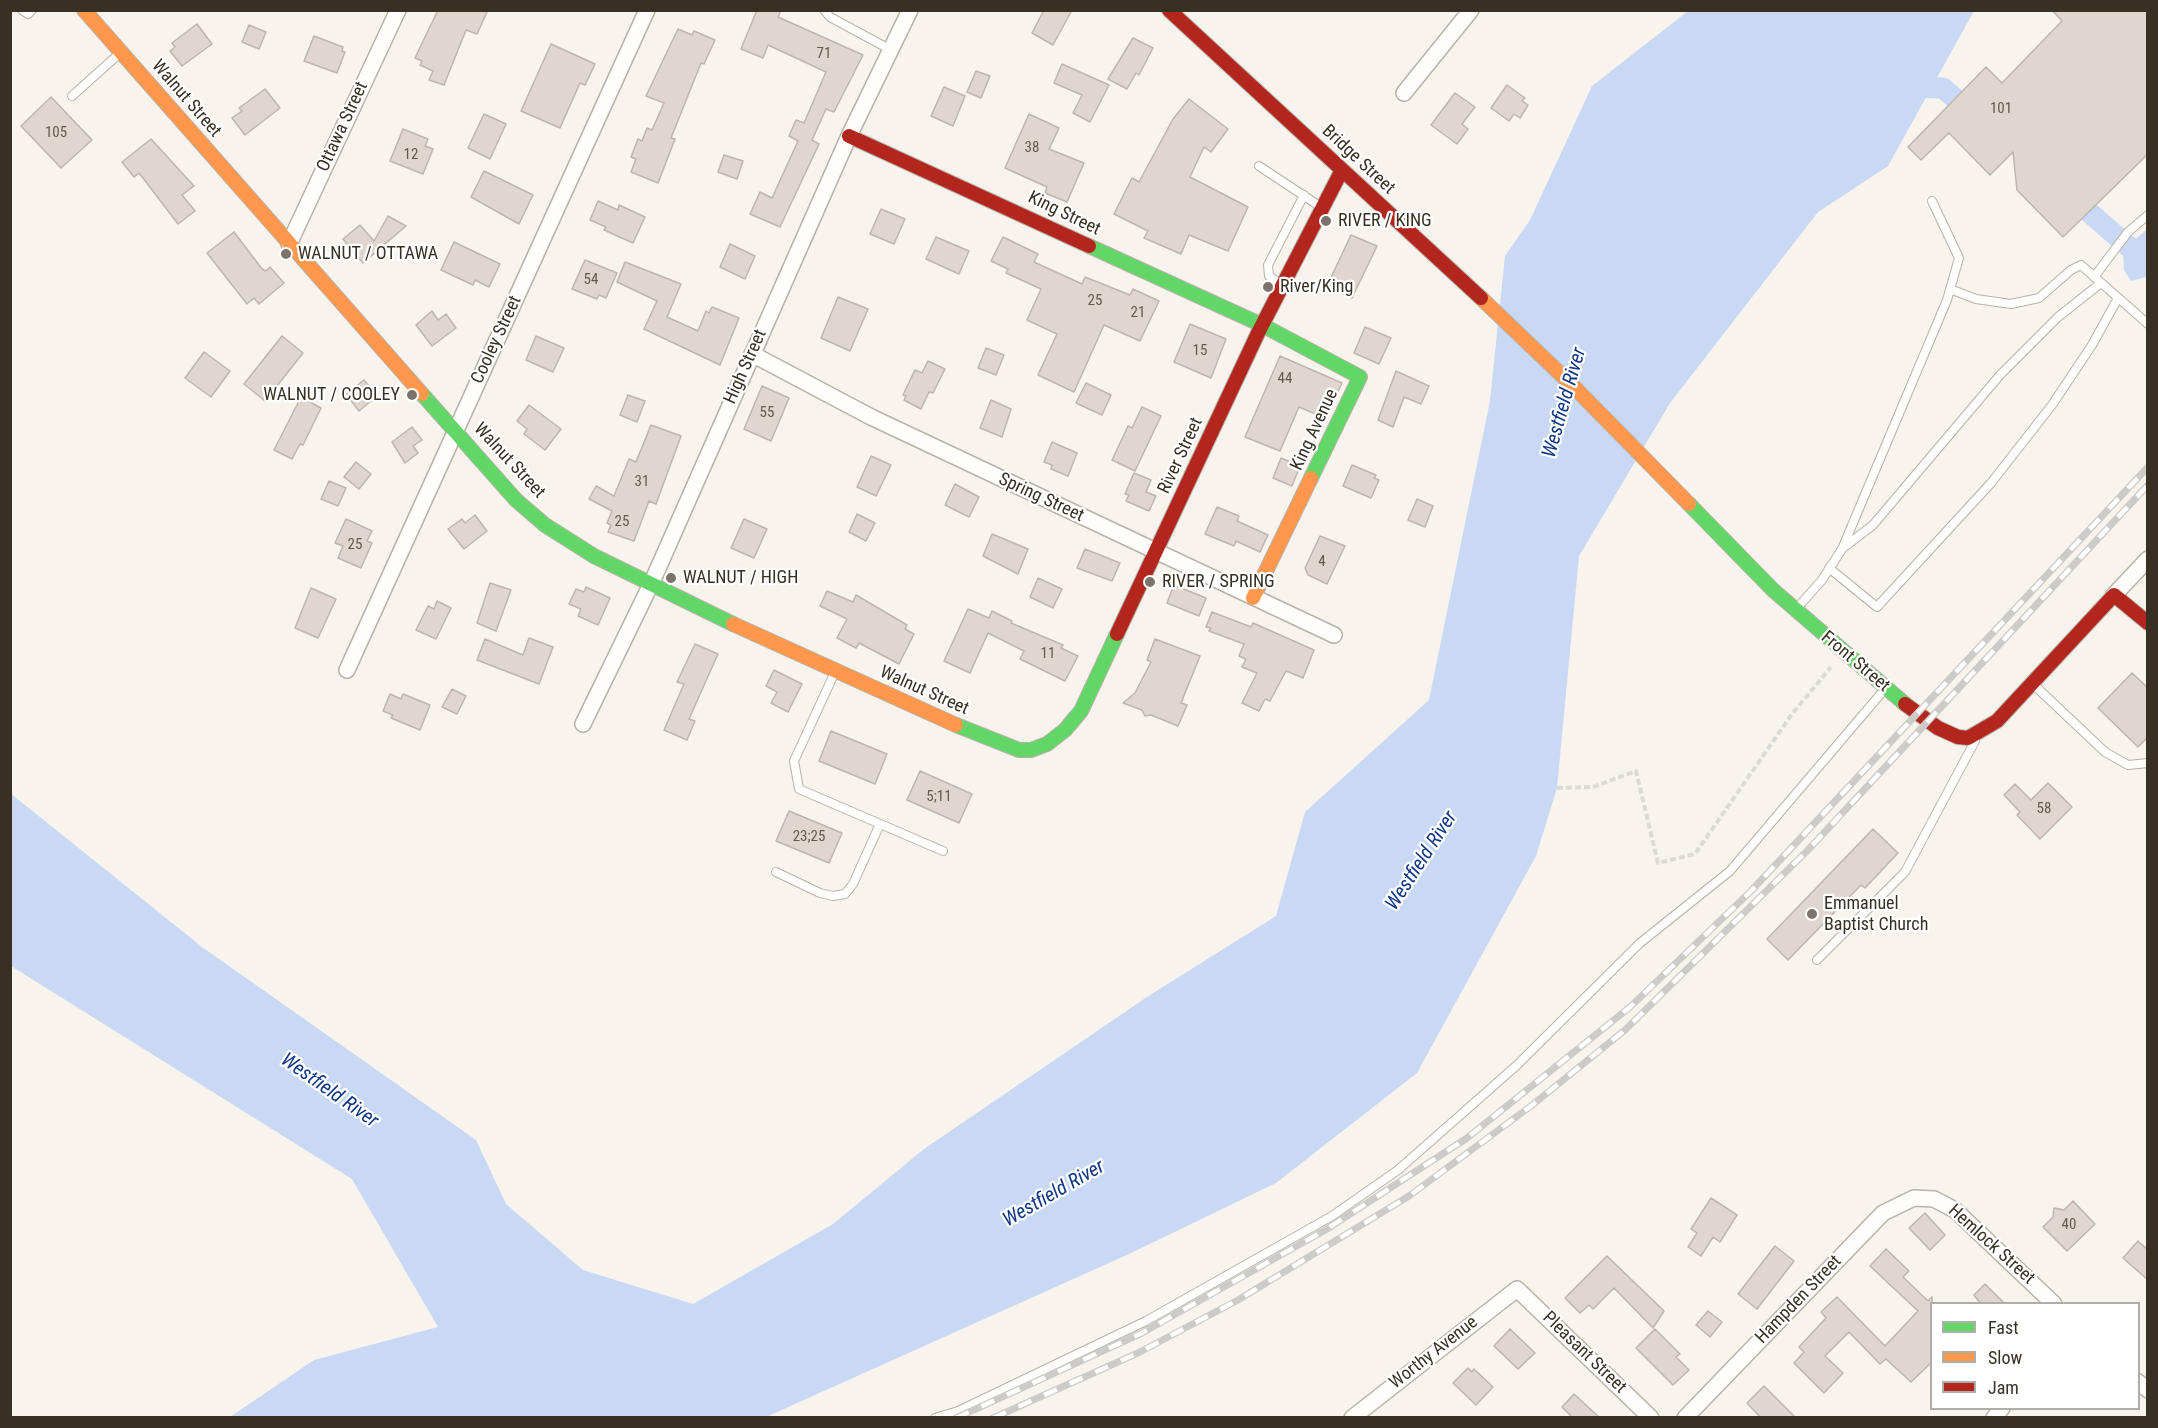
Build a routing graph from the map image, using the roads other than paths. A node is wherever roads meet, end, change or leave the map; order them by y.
1 (22, 10) edge
2 (32, 10) edge
3 (84, 10) edge
4 (398, 10) edge
5 (647, 10) edge
6 (824, 10) edge
7 (910, 10) edge
8 (1168, 10) edge
9 (1470, 10) edge
10 (891, 50) junction
11 (121, 52) junction
12 (1404, 93) dead end
13 (72, 96) dead end
14 (849, 136) junction
15 (1259, 166) dead end
16 (1342, 170) junction
17 (1304, 195) junction
18 (1932, 201) dead end
19 (1322, 208) junction
20 (2148, 215) edge
21 (289, 244) junction
22 (2094, 277) junction
23 (2101, 283) junction
24 (1282, 286) junction
25 (1950, 290) junction
26 (2118, 298) junction
27 (2148, 324) edge
28 (1262, 325) junction
29 (752, 354) junction
30 (1574, 387) joint
31 (456, 430) junction
32 (1842, 549) junction
33 (1155, 552) junction
34 (2148, 559) edge
35 (1829, 568) junction
36 (652, 582) junction
37 (2114, 595) junction
38 (1253, 598) junction
39 (1795, 610) junction
40 (2148, 623) edge
41 (1334, 635) dead end
42 (347, 670) dead end
43 (836, 671) junction
44 (2033, 684) junction
45 (1886, 687) junction
46 (583, 724) dead end
47 (1978, 734) junction
48 (1041, 747) joint
49 (2148, 763) edge
50 (880, 824) junction
51 (944, 851) dead end
52 (776, 872) dead end
53 (1817, 960) dead end
54 (1922, 1197) joint
55 (1517, 1289) joint
56 (2052, 1302) edge
57 (935, 1418) edge
58 (1352, 1418) edge
59 (1651, 1418) edge
60 (1685, 1418) edge

1 - 2 lane
3 - 11 street, Walnut Street
4 - 21 street, Ottawa Street
5 - 31 street, Cooley Street
6 - 10 lane
7 - 10 street, High Street
8 - 16 street, Bridge Street
9 - 12 street
10 - 14 street, High Street
11 - 13 lane
11 - 21 street, Walnut Street
14 - 28 street, King Street
14 - 29 street, High Street
15 - 17 lane
16 - 19 street, River Street
16 - 30 street, Bridge Street
17 - 19 lane
17 - 24 lane
18 - 25 lane
19 - 24 street, River Street
20 - 22 lane
21 - 31 street, Walnut Street
22 - 23 lane
22 - 25 lane
23 - 26 lane
23 - 32 lane
24 - 28 street, River Street
25 - 32 lane
26 - 27 lane
26 - 35 lane
28 - 33 street, River Street
28 - 38 street, King Avenue
29 - 33 street, Spring Street
29 - 36 street, High Street
30 - 39 street, Front Street
31 - 36 street, Walnut Street
31 - 42 street, Cooley Street
32 - 35 lane
33 - 38 street, Spring Street
33 - 48 street, River Street
34 - 37 street
35 - 39 lane
36 - 43 street, Walnut Street
36 - 46 street, High Street
37 - 40 street
37 - 44 street
38 - 41 street, Spring Street
39 - 45 street, Front Street
43 - 48 street, Walnut Street
43 - 50 lane
44 - 47 street
44 - 49 lane
45 - 47 street, Front Street
45 - 57 lane
47 - 53 lane
50 - 51 lane
50 - 52 lane
54 - 56 street, Hemlock Street
54 - 60 street, Hampden Street
55 - 58 street, Worthy Avenue
55 - 59 street, Pleasant Street

